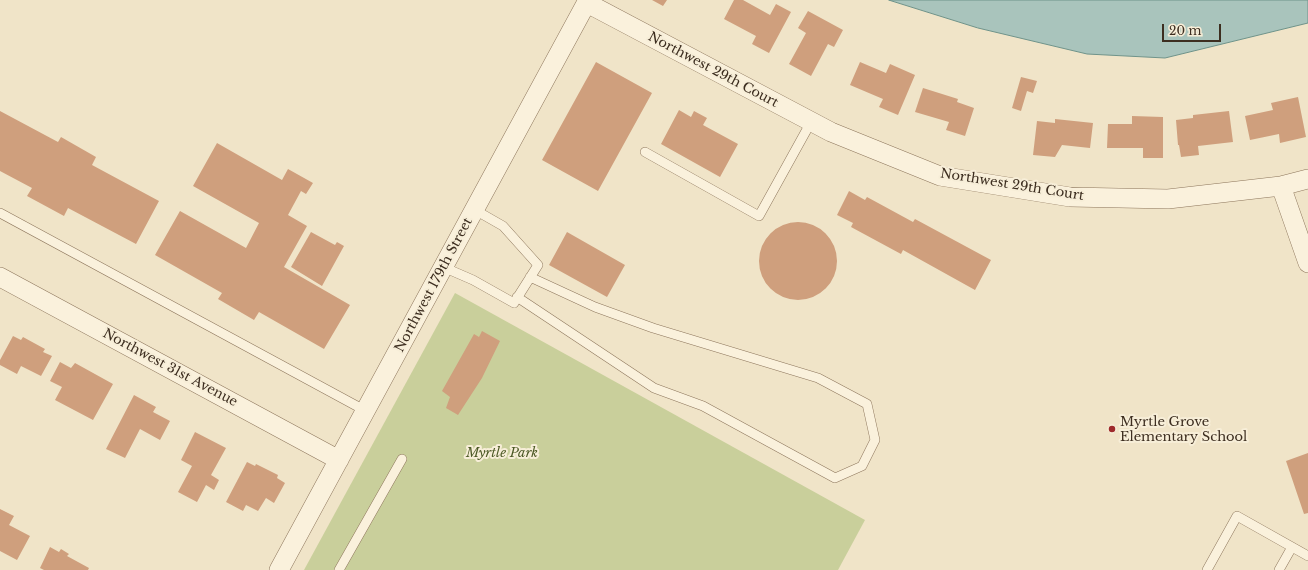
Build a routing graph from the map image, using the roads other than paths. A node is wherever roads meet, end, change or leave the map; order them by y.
1 (587, 1) edge
2 (811, 122) junction
3 (645, 152) dead end
4 (1308, 179) edge
5 (1281, 186) junction
6 (475, 210) junction
7 (0, 213) edge
8 (1308, 263) edge
9 (443, 267) junction
10 (0, 276) edge
11 (530, 276) junction
12 (518, 297) junction
13 (366, 411) junction
14 (402, 459) dead end
15 (339, 460) junction
16 (1292, 546) junction
17 (1308, 556) edge
18 (279, 570) edge
19 (339, 570) edge
20 (1207, 570) edge
21 (1278, 570) edge

1 - 2 street, Northwest 29th Court
1 - 6 street, Northwest 179th Street
2 - 3 lane
2 - 5 street, Northwest 29th Court
4 - 5 street, Northwest 29th Court
5 - 8 street
6 - 9 street, Northwest 179th Street
6 - 11 lane
7 - 13 lane
9 - 12 lane
9 - 13 street, Northwest 179th Street
10 - 15 street, Northwest 31st Avenue
11 - 12 lane
11 - 12 lane
13 - 15 street, Northwest 179th Street
14 - 19 lane
15 - 18 street, Northwest 179th Street
16 - 17 lane
16 - 20 lane
16 - 21 lane

